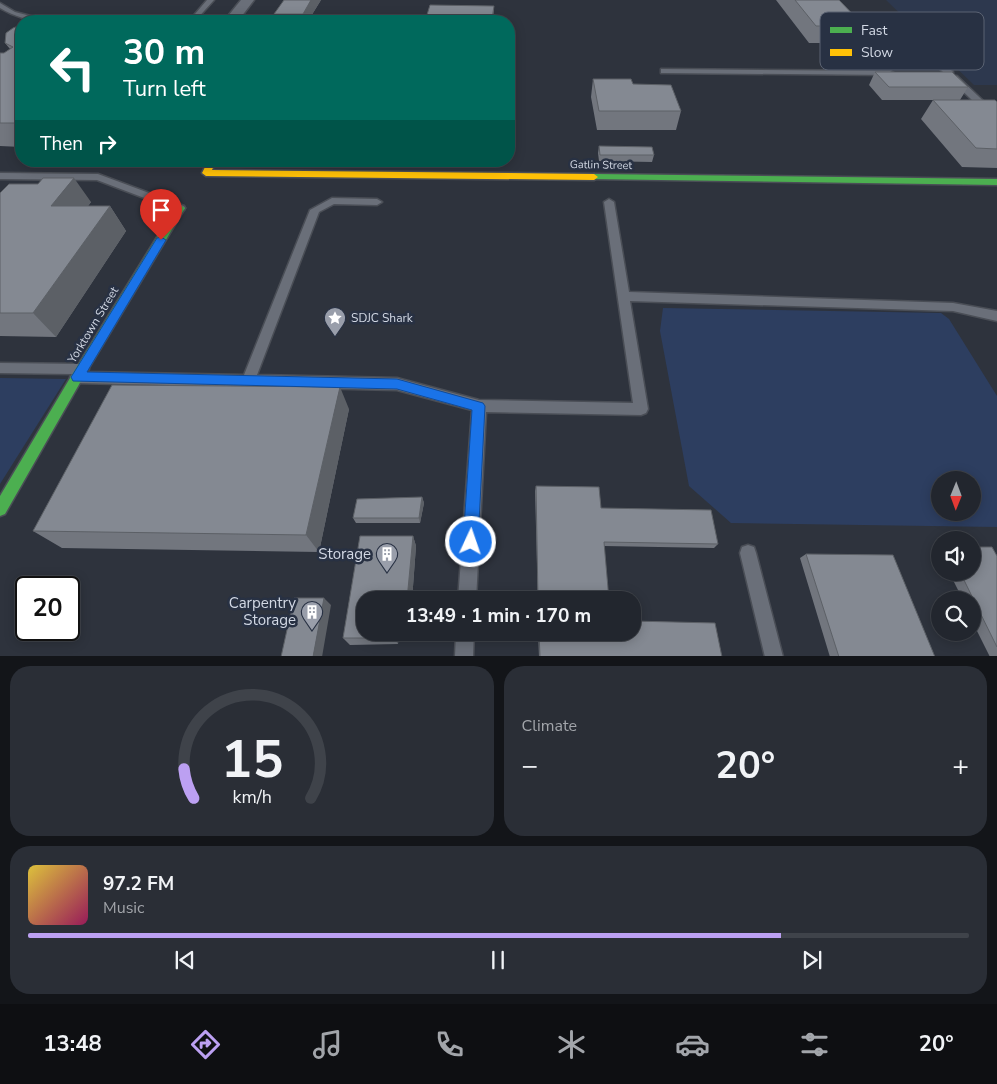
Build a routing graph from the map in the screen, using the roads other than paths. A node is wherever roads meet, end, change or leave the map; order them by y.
1 (211, 0) edge
2 (248, 0) edge
3 (0, 5) edge
4 (22, 15) edge
5 (197, 15) edge
6 (236, 15) edge
7 (946, 70) edge
8 (664, 71) dead end
9 (901, 74) edge
10 (940, 74) edge
11 (950, 74) junction
12 (997, 119) edge
13 (209, 167) edge
14 (0, 176) edge
15 (997, 182) edge
16 (377, 202) dead end
17 (609, 202) dead end
18 (180, 208) joint
19 (623, 296) junction
20 (997, 316) edge
21 (0, 368) edge
22 (80, 373) junction
23 (248, 381) junction
24 (479, 406) junction
25 (0, 509) edge
26 (748, 553) dead end
27 (468, 591) edge
28 (465, 641) edge
29 (464, 656) edge
30 (774, 656) edge

1 - 5 lane
2 - 6 street
3 - 4 lane
7 - 11 lane
8 - 9 lane
10 - 11 lane
11 - 12 lane
13 - 15 street, Gatlin Street
14 - 18 lane
16 - 23 lane
17 - 19 lane
18 - 22 street, Yorktown Street
19 - 20 lane
19 - 24 lane
21 - 22 lane
22 - 23 lane
22 - 25 street, Yorktown Street
23 - 24 lane
24 - 27 lane
26 - 30 lane
28 - 29 lane

